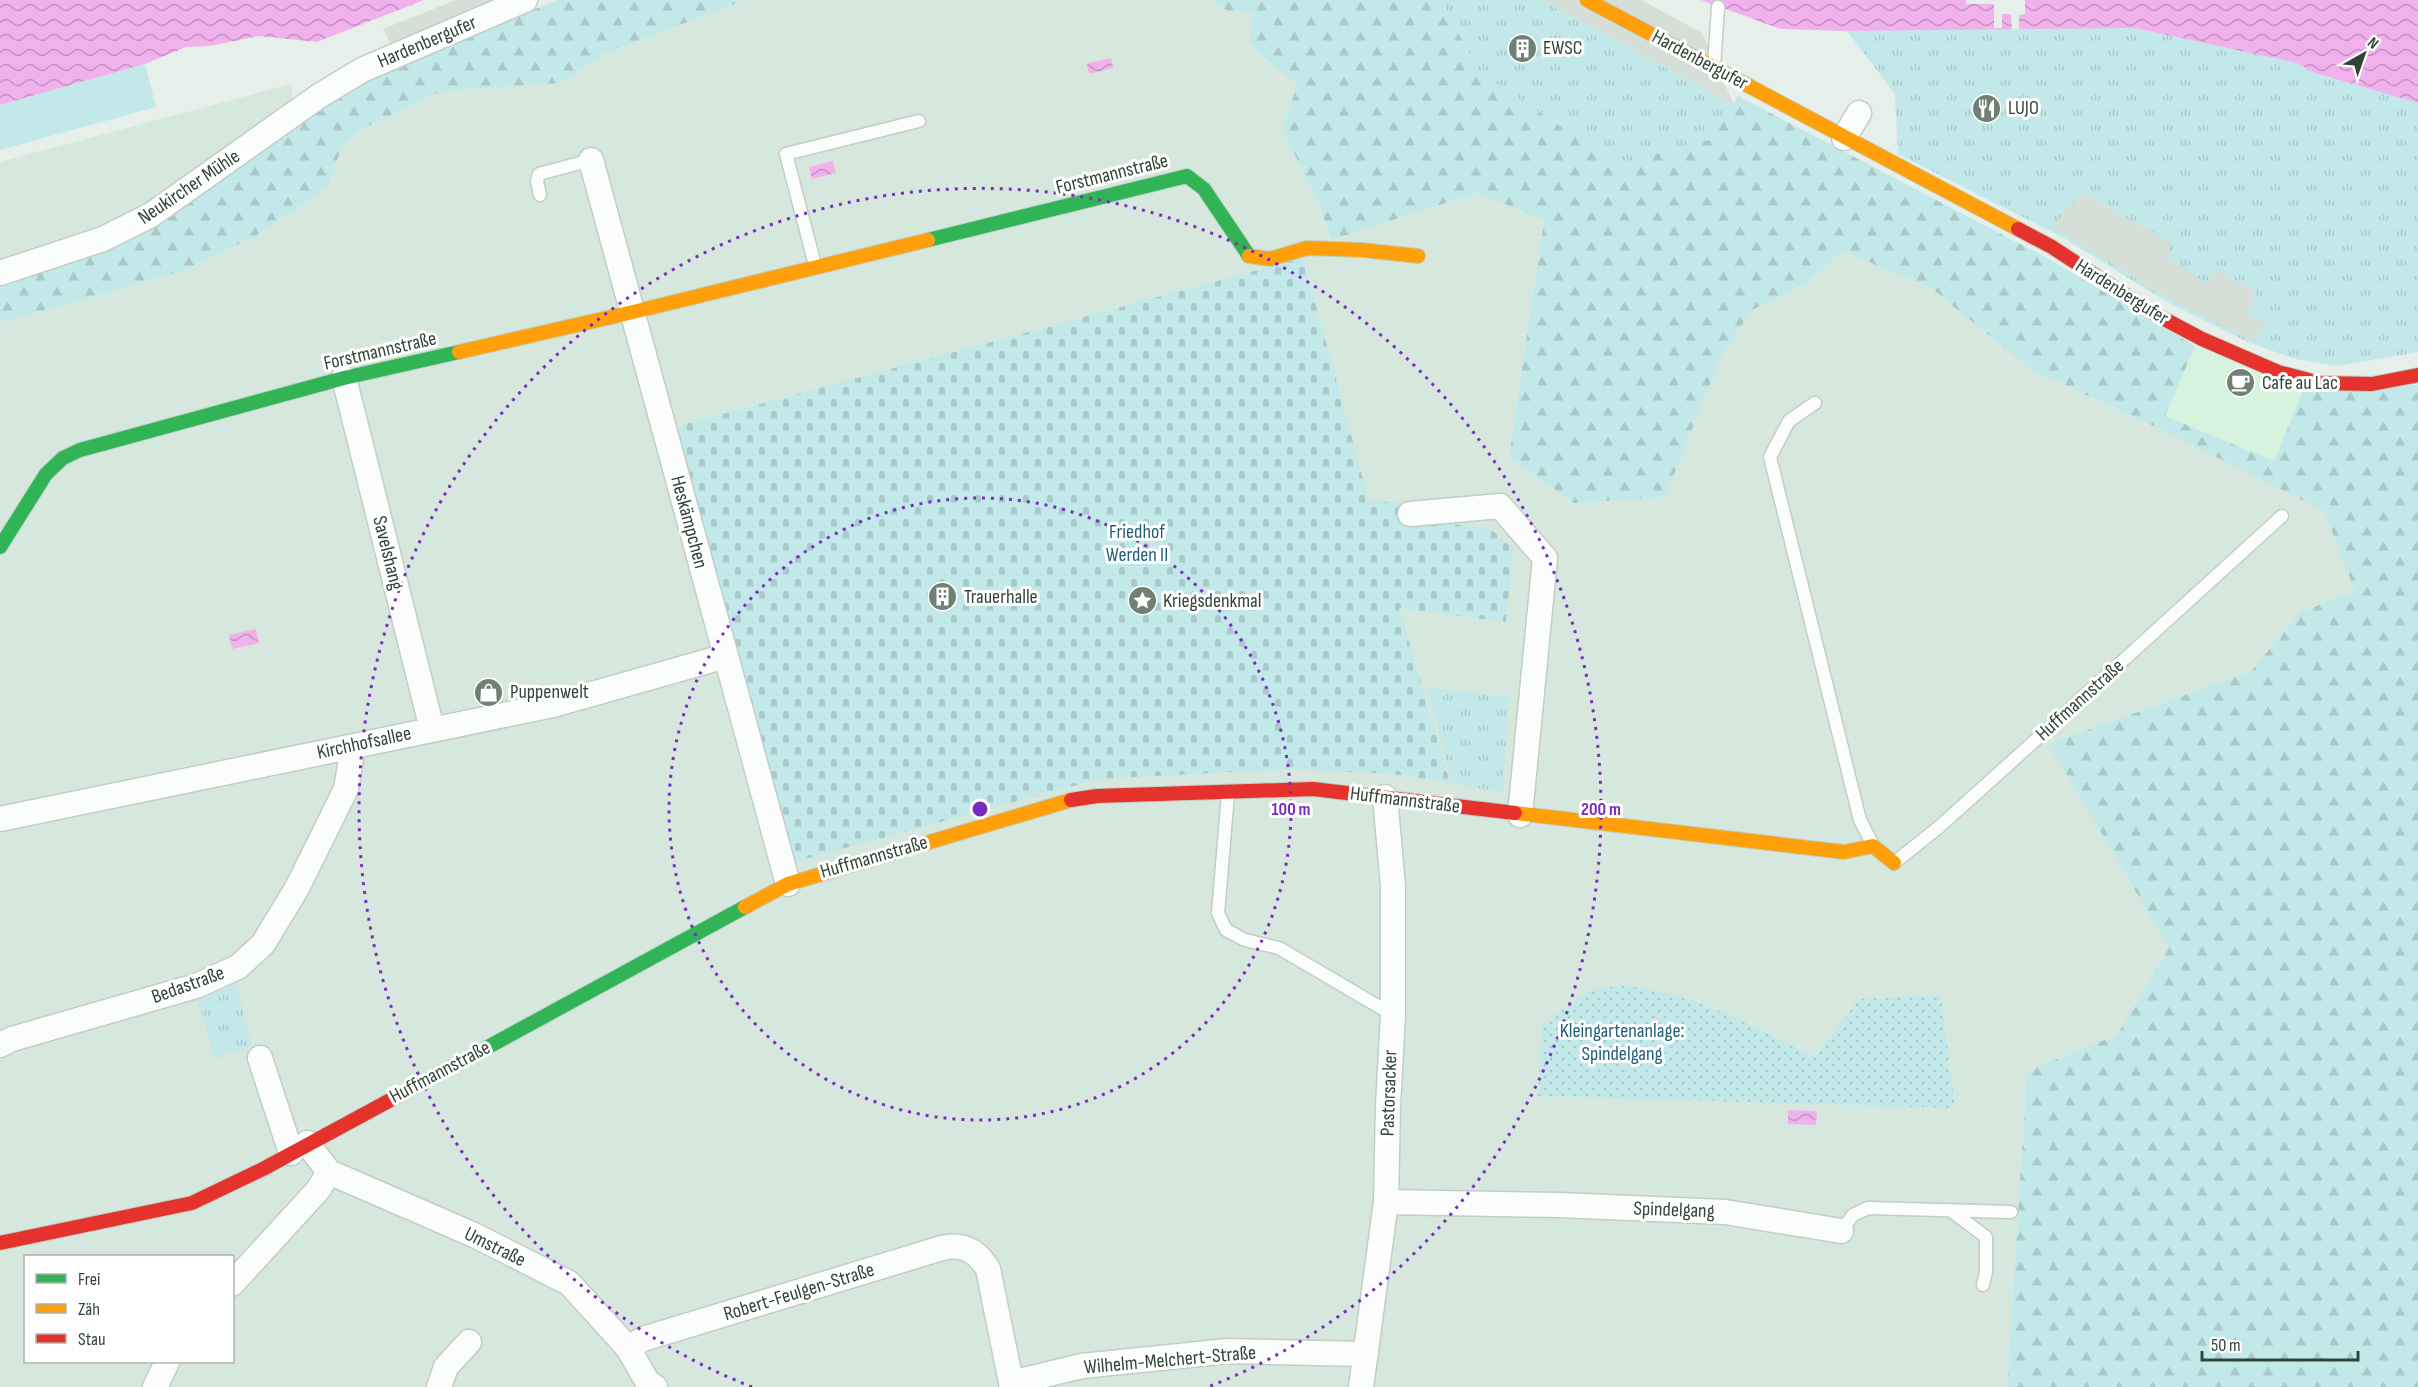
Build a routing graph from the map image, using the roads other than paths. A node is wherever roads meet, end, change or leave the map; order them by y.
1 (525, 0) edge
2 (1587, 0) edge
3 (1718, 7) dead end
4 (1714, 69) junction
5 (362, 70) joint
6 (1858, 113) dead end
7 (919, 121) dead end
8 (1844, 138) junction
9 (591, 160) joint
10 (540, 195) dead end
11 (1418, 256) dead end
12 (815, 266) junction
13 (0, 273) edge
14 (633, 312) junction
15 (2418, 375) edge
16 (344, 378) junction
17 (1815, 403) dead end
18 (1410, 514) dead end
19 (2282, 516) dead end
20 (0, 547) edge
21 (726, 656) junction
22 (432, 729) junction
23 (353, 747) junction
24 (1229, 790) junction
25 (1385, 797) junction
26 (1520, 814) junction
27 (0, 819) edge
28 (1873, 846) junction
29 (1894, 863) joint
30 (788, 884) junction
31 (1393, 1015) junction
32 (0, 1045) edge
33 (260, 1058) dead end
34 (299, 1148) junction
35 (329, 1172) junction
36 (1386, 1202) junction
37 (1950, 1210) junction
38 (2011, 1212) dead end
39 (1841, 1232) joint
40 (0, 1243) edge
41 (234, 1282) edge
42 (1983, 1285) dead end
43 (470, 1342) dead end
44 (628, 1348) junction
45 (1366, 1354) junction
46 (167, 1363) edge
47 (649, 1385) edge
48 (1012, 1385) edge
49 (155, 1387) edge
50 (439, 1387) edge
51 (1361, 1387) edge

1 - 5 street, Hardenbergufer
2 - 4 street, Hardenbergufer
3 - 4 lane
4 - 8 street, Hardenbergufer
5 - 13 street, Neukircher Mühle
6 - 8 street
7 - 12 lane
8 - 15 street, Hardenbergufer
9 - 10 lane
9 - 14 street, Heskämpchen
11 - 12 street, Forstmannstraße
12 - 14 street, Forstmannstraße
14 - 16 street, Forstmannstraße
14 - 21 street, Heskämpchen
16 - 20 street, Forstmannstraße
16 - 22 street, Savelshang
17 - 28 lane, Huffmannstraße
18 - 26 street
19 - 29 lane, Huffmannstraße
21 - 22 street, Kirchhofsallee
21 - 30 street, Heskämpchen
22 - 23 street, Kirchhofsallee
23 - 27 street, Kirchhofsallee
23 - 32 street, Bedastraße
24 - 25 street, Huffmannstraße
24 - 30 street, Huffmannstraße
24 - 31 lane
25 - 26 street, Huffmannstraße
25 - 31 street, Pastorsacker
26 - 28 street, Huffmannstraße
28 - 29 street, Huffmannstraße
30 - 34 street, Huffmannstraße
31 - 36 street, Pastorsacker
33 - 34 street
34 - 35 street
34 - 40 street, Huffmannstraße
35 - 41 street
35 - 44 street, Umstraße
36 - 39 street, Spindelgang
36 - 45 street, Pastorsacker
37 - 38 lane, Spindelgang
37 - 39 lane, Spindelgang
37 - 42 lane
43 - 50 street
44 - 47 street, Umstraße
44 - 48 street, Robert-Feulgen-Straße
45 - 48 street, Wilhelm-Melchert-Straße
45 - 51 street, Pastorsacker
46 - 49 street

